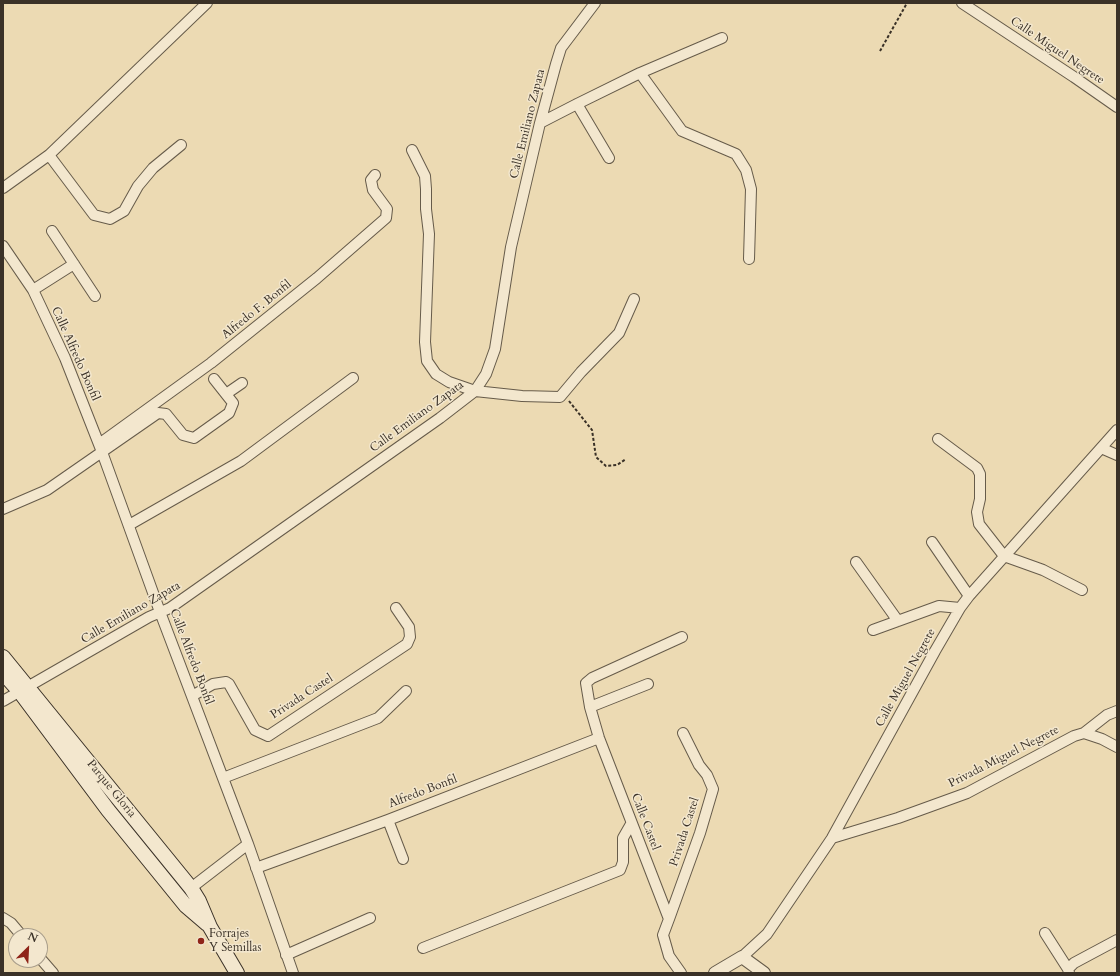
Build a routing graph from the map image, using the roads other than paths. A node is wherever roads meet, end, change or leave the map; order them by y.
1 (207, 3) edge
2 (595, 3) edge
3 (962, 3) edge
4 (722, 38) dead end
5 (640, 73) junction
6 (577, 104) junction
7 (1117, 107) edge
8 (540, 123) junction
9 (181, 145) dead end
10 (412, 150) dead end
11 (49, 155) junction
12 (609, 158) dead end
13 (375, 175) dead end
14 (3, 188) edge
15 (52, 230) dead end
16 (3, 246) edge
17 (749, 259) dead end
18 (74, 264) junction
19 (32, 290) junction
20 (94, 296) dead end
21 (634, 299) dead end
22 (353, 378) dead end
23 (214, 379) dead end
24 (242, 383) dead end
25 (475, 391) junction
26 (226, 394) junction
27 (1117, 430) edge
28 (938, 439) dead end
29 (101, 448) junction
30 (1101, 448) junction
31 (1117, 454) edge
32 (3, 509) edge
33 (129, 524) junction
34 (932, 542) dead end
35 (1004, 556) junction
36 (856, 562) dead end
37 (1082, 590) dead end
38 (969, 596) junction
39 (396, 608) dead end
40 (960, 608) junction
41 (160, 612) junction
42 (898, 622) junction
43 (873, 630) dead end
44 (682, 637) dead end
45 (3, 657) edge
46 (3, 673) edge
47 (648, 684) dead end
48 (24, 690) junction
49 (406, 691) dead end
50 (192, 696) junction
51 (3, 701) edge
52 (590, 707) junction
53 (1117, 711) edge
54 (1084, 733) junction
55 (683, 734) dead end
56 (599, 738) junction
57 (1117, 747) edge
58 (223, 778) junction
59 (120, 800) junction
60 (108, 810) junction
61 (388, 820) junction
62 (631, 824) junction
63 (832, 838) junction
64 (248, 844) junction
65 (403, 858) dead end
66 (256, 868) junction
67 (190, 888) junction
68 (3, 918) edge
69 (370, 918) dead end
70 (669, 919) junction
71 (210, 927) junction
72 (15, 928) edge
73 (1045, 933) dead end
74 (1117, 940) edge
75 (423, 948) dead end
76 (286, 955) junction
77 (742, 958) junction
78 (1069, 971) edge
79 (237, 973) edge
80 (293, 973) edge
81 (681, 973) edge
82 (715, 973) edge
83 (764, 973) edge

1 - 11 street
2 - 8 street, Calle Emiliano Zapata
3 - 7 street, Calle Miguel Negrete
4 - 5 street
5 - 6 street
5 - 17 street
6 - 8 street
6 - 12 street
8 - 25 street, Calle Emiliano Zapata
9 - 11 street
10 - 25 street
11 - 14 street
13 - 29 street, Alfredo F. Bonfil
15 - 18 street
16 - 19 street, Calle Alfredo Bonfil
18 - 19 street
18 - 20 street
19 - 29 street, Calle Alfredo Bonfil
21 - 25 street
22 - 33 street
23 - 26 street
24 - 26 street
25 - 41 street, Calle Emiliano Zapata
26 - 29 street
27 - 30 street, Calle Miguel Negrete
28 - 35 street
29 - 32 street
29 - 33 street, Calle Alfredo Bonfil
30 - 31 street
30 - 35 street, Calle Miguel Negrete
33 - 41 street, Calle Alfredo Bonfil
34 - 38 street
35 - 37 street
35 - 38 street, Calle Miguel Negrete
36 - 42 street
38 - 40 street, Calle Miguel Negrete
39 - 50 street, Privada Castel
40 - 42 street
40 - 63 street, Calle Miguel Negrete
41 - 48 street, Calle Emiliano Zapata
41 - 50 street, Calle Alfredo Bonfil
42 - 43 street
44 - 52 street, Calle Castel
45 - 48 main road, Parque Gloria
46 - 48 main road, Parque Gloria
47 - 52 street
48 - 51 street, Calle Emiliano Zapata
48 - 59 main road, Parque Gloria
48 - 60 main road, Parque Gloria
49 - 58 street
50 - 58 street, Calle Alfredo Bonfil
52 - 56 street, Calle Castel
53 - 54 street, Privada Miguel Negrete
54 - 57 street
54 - 63 street, Privada Miguel Negrete
55 - 70 street, Privada Castel
56 - 61 street, Alfredo Bonfil
56 - 62 street, Calle Castel
58 - 64 street, Calle Alfredo Bonfil
59 - 60 main road
59 - 67 main road, Parque Gloria
60 - 71 main road, Parque Gloria
61 - 65 street
61 - 66 street, Alfredo Bonfil
62 - 70 street, Calle Castel
62 - 75 street
63 - 77 street, Calle Miguel Negrete
64 - 66 street, Calle Alfredo Bonfil
64 - 67 street
66 - 76 street, Calle Alfredo Bonfil
67 - 71 main road, Parque Gloria
68 - 72 street
69 - 76 street
70 - 81 street
71 - 79 main road, Parque Gloria
73 - 78 street
74 - 78 street
76 - 80 street, Calle Alfredo Bonfil
77 - 82 street
77 - 83 street

